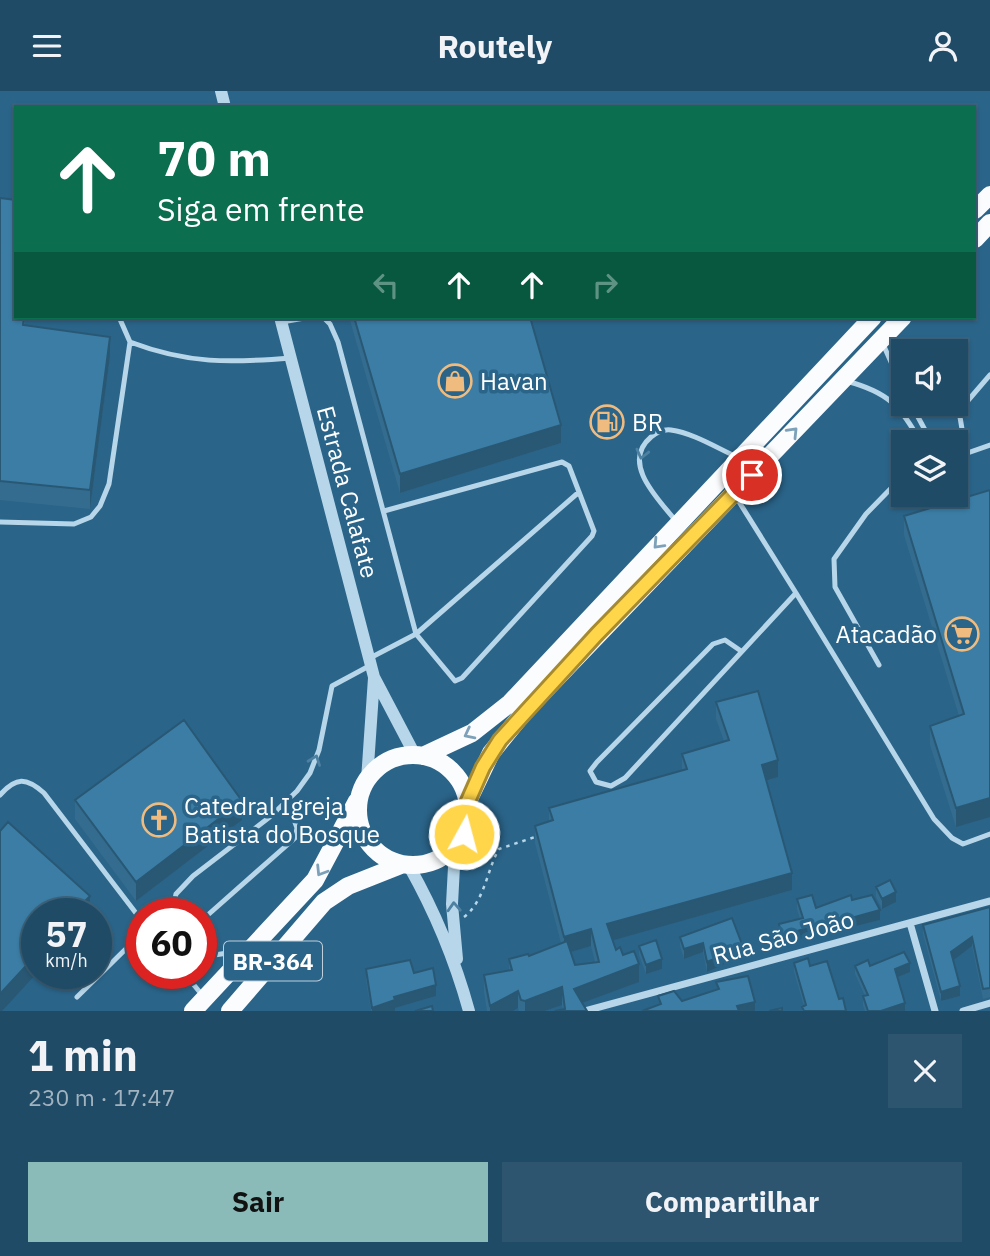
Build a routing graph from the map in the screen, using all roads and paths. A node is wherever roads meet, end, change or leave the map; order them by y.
1 (990, 195) edge
2 (976, 209) edge
3 (120, 319) edge
4 (325, 319) edge
5 (871, 319) edge
6 (901, 319) edge
7 (281, 320) edge
8 (881, 341) junction
9 (130, 342) junction
10 (291, 358) junction
11 (891, 363) edge
12 (990, 375) edge
13 (843, 380) junction
14 (914, 430) edge
15 (962, 430) edge
16 (990, 445) edge
17 (968, 452) edge
18 (740, 458) junction
19 (891, 488) edge
20 (579, 492) junction
21 (734, 494) junction
22 (384, 511) junction
23 (0, 521) edge
24 (678, 523) junction
25 (796, 593) junction
26 (416, 634) junction
27 (741, 651) junction
28 (879, 665) dead end
29 (372, 667) junction
30 (517, 707) junction
31 (419, 755) junction
32 (363, 787) junction
33 (0, 795) edge
34 (287, 801) junction
35 (468, 801) junction
36 (990, 834) edge
37 (538, 836) edge
38 (455, 848) junction
39 (405, 866) junction
40 (175, 898) edge
41 (126, 900) edge
42 (990, 901) edge
43 (217, 907) edge
44 (455, 923) junction
45 (910, 923) junction
46 (126, 949) edge
47 (251, 949) junction
48 (217, 954) edge
49 (457, 966) junction
50 (192, 989) edge
51 (77, 997) dead end
52 (990, 1003) edge
53 (199, 1005) edge
54 (230, 1011) edge
55 (469, 1011) edge
56 (585, 1011) edge
57 (935, 1011) edge
58 (963, 1011) edge

1 - 2 main road
3 - 9 lane
4 - 22 lane
5 - 18 main road, BR-364
6 - 8 main road, BR-364
7 - 10 street, Estrada Calafate
8 - 11 lane
8 - 13 main road, BR-364
9 - 10 lane
9 - 23 lane
10 - 29 street, Estrada Calafate
12 - 15 lane
13 - 14 lane
21 -> 13 main road, BR-364
16 - 17 lane
18 - 24 main road, BR-364
18 -> 24 lane
19 - 28 lane
20 - 22 lane
20 - 26 lane
20 - 26 lane
21 - 25 lane
21 - 30 main road, BR-364
22 - 26 lane
24 -> 30 main road, BR-364
25 - 27 lane
25 - 36 lane
26 - 29 lane
27 - 27 lane
29 - 31 street, Estrada Calafate
29 - 32 street, Estrada Calafate
34 -> 29 lane
30 -> 31 main road, BR-364
30 - 35 main road, BR-364
31 - 32 main road, BR-364
31 - 35 main road
32 - 39 main road
32 -> 47 main road, BR-364
33 - 41 lane
34 - 40 lane
34 - 43 lane
35 - 38 main road, BR-364
37 - 44 path
38 - 39 main road, BR-364
44 -> 38 street
39 - 49 street
39 - 54 main road, BR-364
42 - 45 street, Rua São João
44 - 49 street
45 - 56 street, Rua São João
45 - 57 street
46 - 51 lane
47 - 48 lane
47 - 53 main road, BR-364
49 - 55 street
50 - 53 lane
52 - 58 street

